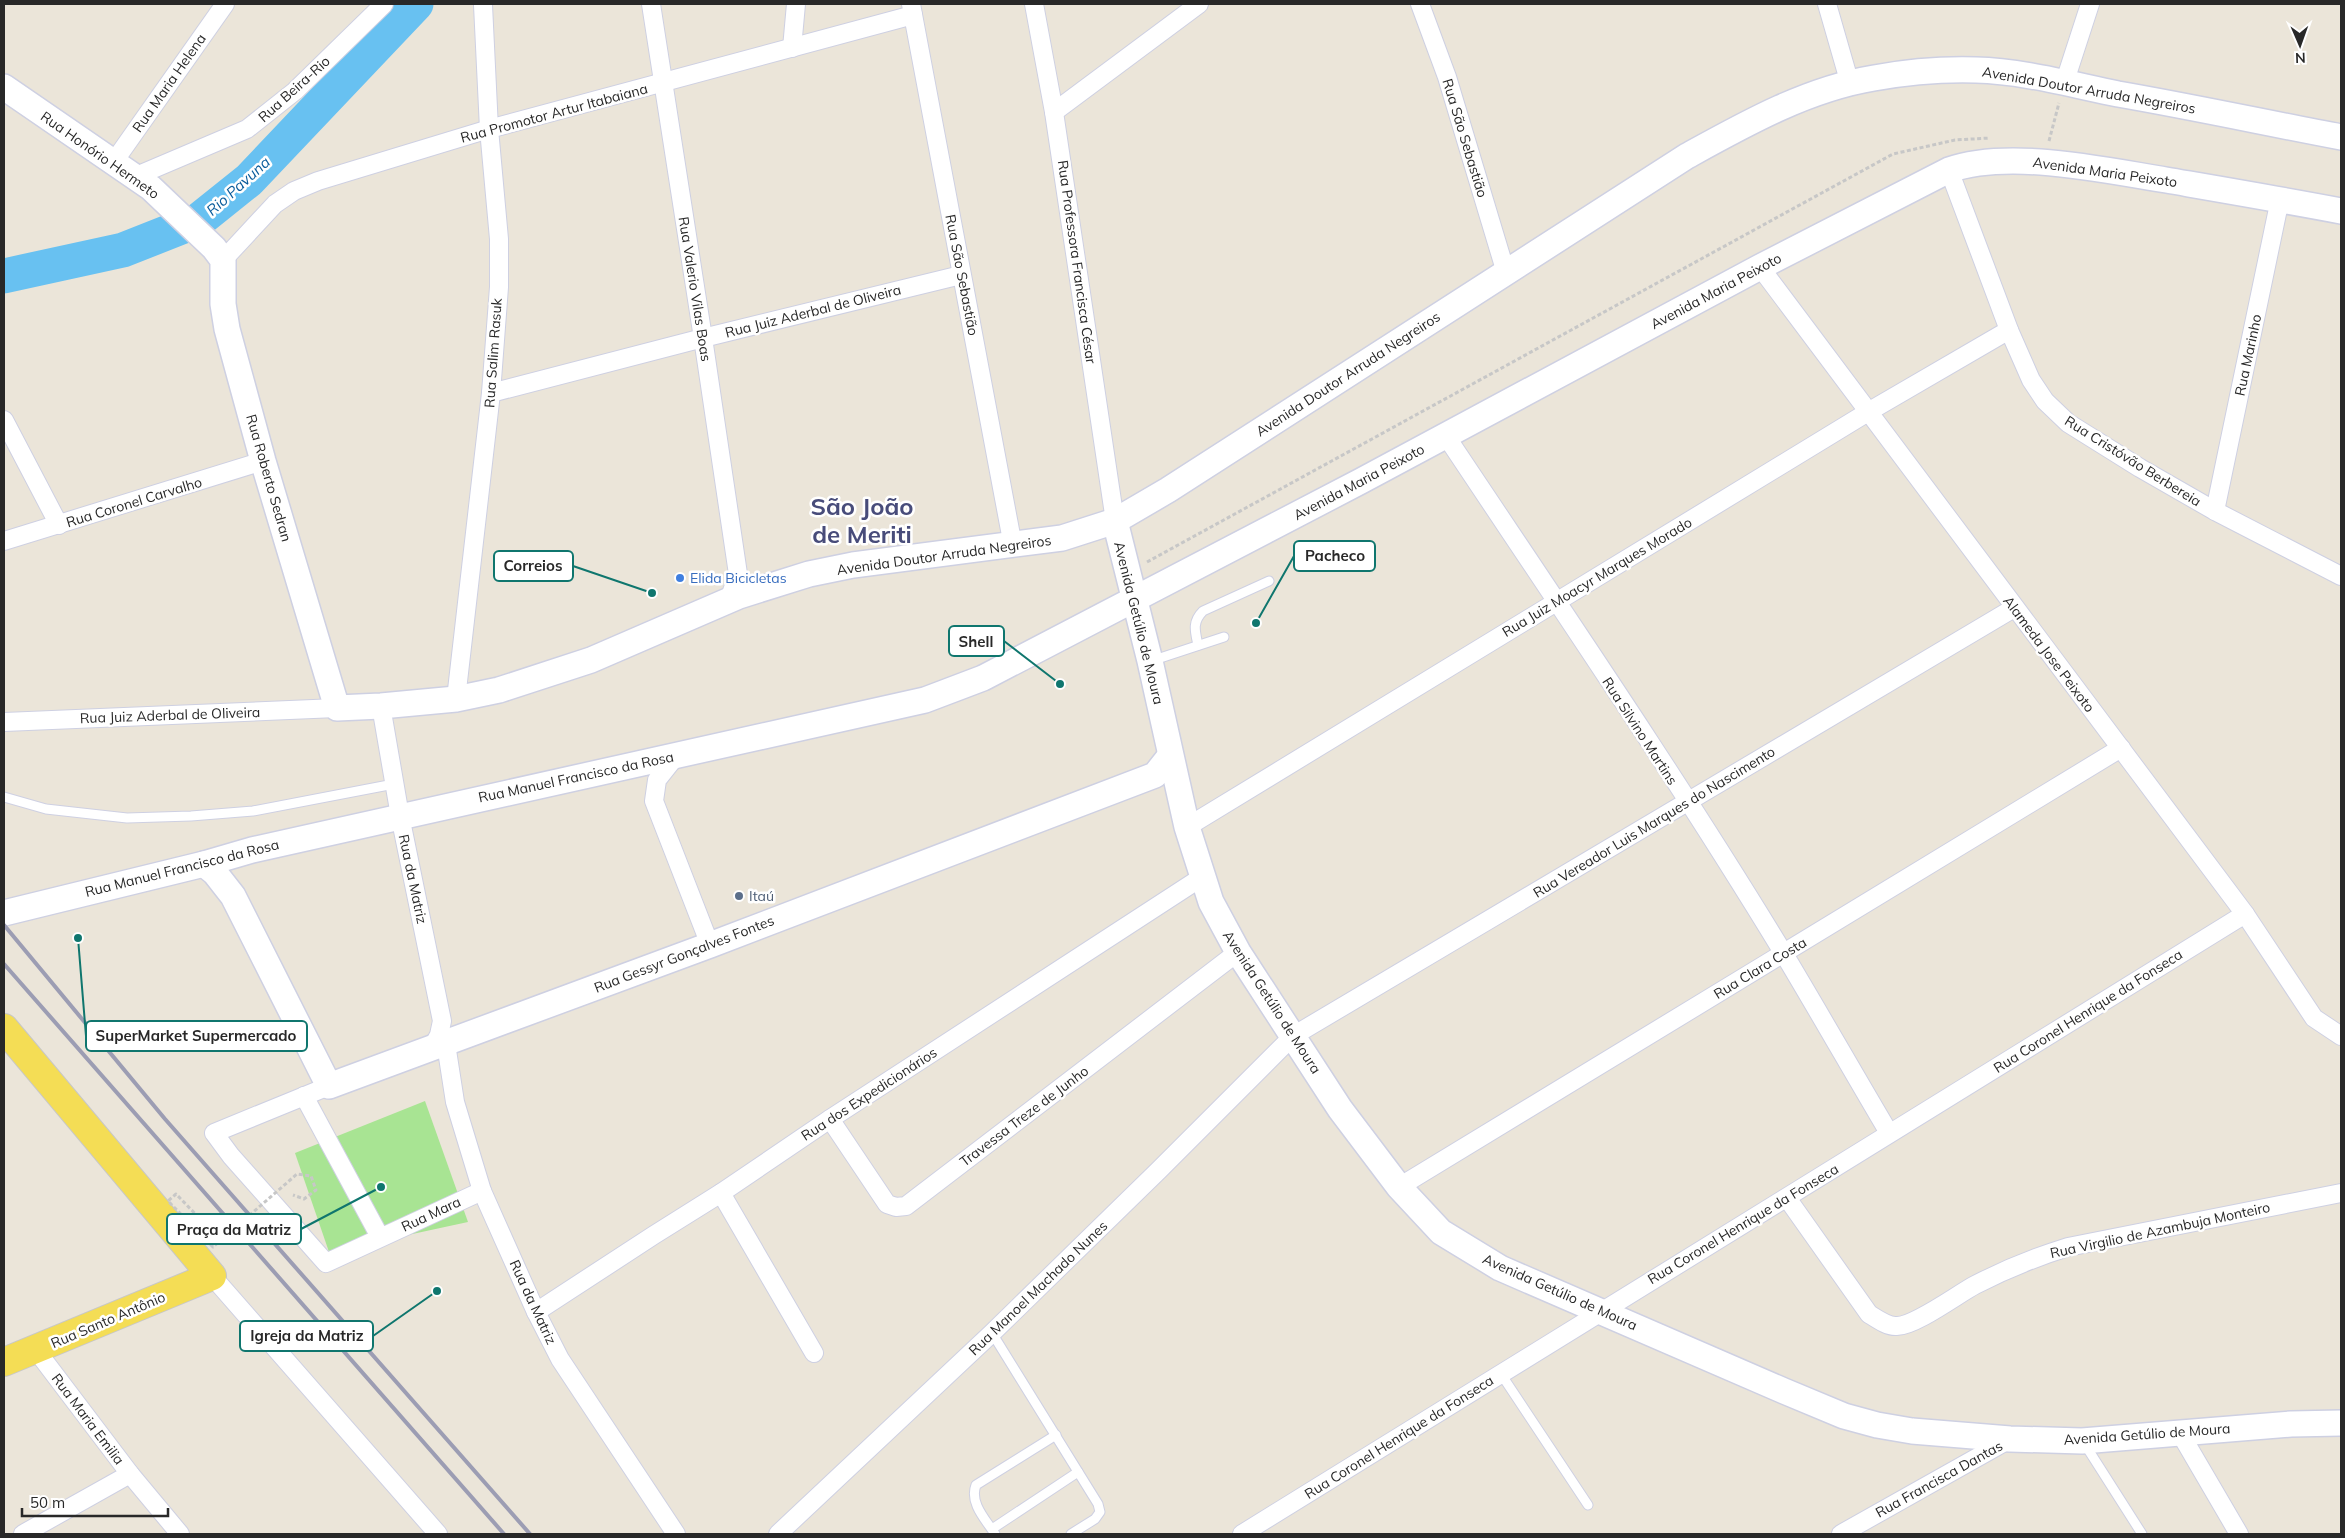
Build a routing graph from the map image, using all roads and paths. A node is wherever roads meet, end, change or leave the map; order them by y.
1 (225, 4) edge
2 (384, 4) edge
3 (651, 4) edge
4 (796, 4) edge
5 (1034, 4) edge
6 (1199, 4) edge
7 (1420, 4) edge
8 (1827, 4) edge
9 (2090, 4) edge
10 (483, 5) edge
11 (912, 10) edge
12 (792, 48) junction
13 (662, 84) junction
14 (1850, 84) junction
15 (2064, 84) junction
16 (4, 87) edge
17 (1054, 112) junction
18 (488, 129) junction
19 (2341, 137) edge
20 (113, 163) junction
21 (2043, 163) junction
22 (1949, 170) junction
23 (143, 182) junction
24 (2280, 199) junction
25 (2341, 211) edge
26 (218, 254) junction
27 (1760, 267) junction
28 (1506, 273) junction
29 (962, 274) junction
30 (2009, 330) junction
31 (703, 338) junction
32 (491, 393) junction
33 (1868, 412) junction
34 (4, 420) edge
35 (1446, 436) junction
36 (263, 461) junction
37 (2215, 510) junction
38 (1115, 521) junction
39 (58, 525) junction
40 (4, 541) edge
41 (1013, 546) junction
42 (2341, 576) edge
43 (1268, 581) dead end
44 (746, 583) junction
45 (1134, 601) junction
46 (1556, 601) junction
47 (2014, 608) junction
48 (1224, 637) dead end
49 (1198, 645) junction
50 (1150, 661) junction
51 (456, 699) junction
52 (381, 706) junction
53 (337, 708) junction
54 (4, 722) edge
55 (2121, 748) junction
56 (676, 756) junction
57 (1167, 772) junction
58 (394, 784) junction
59 (4, 797) edge
60 (1687, 803) junction
61 (400, 816) junction
62 (1187, 827) junction
63 (252, 850) junction
64 (204, 864) junction
65 (1202, 877) junction
66 (233, 896) junction
67 (4, 913) edge
68 (2245, 914) junction
69 (710, 945) junction
70 (1238, 952) junction
71 (1783, 954) junction
72 (4, 1028) edge
73 (1292, 1036) junction
74 (2341, 1036) edge
75 (438, 1047) junction
76 (329, 1086) junction
77 (304, 1096) junction
78 (830, 1119) junction
79 (214, 1133) joint
80 (1889, 1133) junction
81 (1399, 1187) junction
82 (482, 1190) junction
83 (721, 1193) junction
84 (2341, 1193) edge
85 (293, 1195) dead end
86 (1787, 1198) junction
87 (208, 1227) dead end
88 (380, 1237) junction
89 (212, 1276) junction
90 (1600, 1311) junction
91 (536, 1312) junction
92 (992, 1333) junction
93 (36, 1350) junction
94 (814, 1353) dead end
95 (4, 1362) edge
96 (1500, 1374) junction
97 (2341, 1422) edge
98 (2180, 1433) junction
99 (1056, 1435) junction
100 (2010, 1439) junction
101 (2082, 1441) junction
102 (1078, 1472) junction
103 (130, 1474) junction
104 (1588, 1505) dead end
105 (994, 1532) edge
106 (23, 1534) edge
107 (180, 1534) edge
108 (438, 1534) edge
109 (676, 1534) edge
110 (778, 1534) edge
111 (1071, 1534) edge
112 (1242, 1534) edge
113 (1841, 1534) edge
114 (2142, 1534) edge
115 (2239, 1534) edge

1 - 20 street, Rua Maria Helena
2 - 23 street, Rua Beira-Rio
3 - 13 street, Rua Valerio Vilas Boas
4 - 12 street
5 - 17 street, Rua Professora Francisca César
6 - 17 street
7 - 28 street, Rua São Sebastião
8 - 14 street
9 - 15 street
10 - 18 street, Rua Salim Rasuk
11 - 12 street, Rua Promotor Artur Itabaiana
11 - 29 street, Rua São Sebastião
12 - 13 street, Rua Promotor Artur Itabaiana
13 - 18 street, Rua Promotor Artur Itabaiana
13 - 31 street, Rua Valerio Vilas Boas
14 - 15 main road, Avenida Doutor Arruda Negreiros
14 - 28 main road, Avenida Doutor Arruda Negreiros
15 - 19 main road, Avenida Doutor Arruda Negreiros
15 - 21 path
16 - 20 main road, Rua Honório Hermeto
17 - 38 street, Rua Professora Francisca César
18 - 26 street, Rua Promotor Artur Itabaiana
18 - 32 street, Rua Salim Rasuk
20 - 23 main road, Rua Honório Hermeto
21 - 22 main road, Avenida Maria Peixoto
21 - 24 main road, Avenida Maria Peixoto
22 - 27 main road, Avenida Maria Peixoto
22 - 30 street, Rua Cristóvão Berbereia
23 - 26 main road, Rua Honório Hermeto
24 - 25 main road, Avenida Maria Peixoto
24 - 37 street, Rua Marinho
26 - 36 main road, Rua Roberto Sedran
27 - 33 street, Alameda Jose Peixoto
27 - 35 main road, Avenida Maria Peixoto
28 - 38 main road, Avenida Doutor Arruda Negreiros
29 - 31 street, Rua Juiz Aderbal de Oliveira
29 - 41 street, Rua São Sebastião
30 - 33 street, Rua Juiz Moacyr Marques Morado
30 - 37 street, Rua Cristóvão Berbereia
31 - 32 street, Rua Juiz Aderbal de Oliveira
31 - 44 street, Rua Valerio Vilas Boas
32 - 51 street, Rua Salim Rasuk
33 - 46 street, Rua Juiz Moacyr Marques Morado
33 - 47 street, Alameda Jose Peixoto
34 - 39 street
35 - 45 main road, Avenida Maria Peixoto
35 - 46 street, Rua Silvino Martins
36 - 39 street, Rua Coronel Carvalho
36 - 53 main road, Rua Roberto Sedran
37 - 42 street, Rua Cristóvão Berbereia
38 - 41 main road, Avenida Doutor Arruda Negreiros
38 - 45 main road, Avenida Getúlio de Moura
39 - 40 street, Rua Coronel Carvalho
41 - 44 main road, Avenida Doutor Arruda Negreiros
43 - 49 lane
44 - 51 main road, Avenida Doutor Arruda Negreiros
45 - 50 main road, Avenida Getúlio de Moura
45 - 56 main road, Rua Manuel Francisco da Rosa
46 - 60 street, Rua Silvino Martins
46 - 62 street, Rua Juiz Moacyr Marques Morado
47 - 55 street, Alameda Jose Peixoto
47 - 60 street, Rua Vereador Luis Marques do Nascimento
48 - 49 lane
49 - 50 lane
50 - 57 main road, Avenida Getúlio de Moura
51 - 52 main road, Avenida Doutor Arruda Negreiros
52 - 53 main road, Avenida Doutor Arruda Negreiros
52 - 58 street, Rua da Matriz
53 - 54 street, Rua Juiz Aderbal de Oliveira
55 - 68 street, Alameda Jose Peixoto
55 - 71 street, Rua Clara Costa
56 - 61 main road, Rua Manuel Francisco da Rosa
56 - 69 street
57 - 62 main road, Avenida Getúlio de Moura
57 - 69 main road, Rua Gessyr Gonçalves Fontes
58 - 59 lane
58 - 61 street, Rua da Matriz
60 - 71 street, Rua Silvino Martins
60 - 73 street, Rua Vereador Luis Marques do Nascimento
61 - 63 main road, Rua Manuel Francisco da Rosa
61 - 75 street, Rua da Matriz
62 - 65 main road, Avenida Getúlio de Moura
63 - 64 main road, Rua Manuel Francisco da Rosa
63 - 66 main road
64 - 66 main road
64 - 67 main road, Rua Manuel Francisco da Rosa
65 - 70 main road, Avenida Getúlio de Moura
65 - 78 street, Rua dos Expedicionários
66 - 76 main road
68 - 74 street, Alameda Jose Peixoto
68 - 80 street, Rua Coronel Henrique da Fonseca
69 - 75 main road, Rua Gessyr Gonçalves Fontes
70 - 73 main road, Avenida Getúlio de Moura
70 - 78 street, Travessa Treze de Junho
71 - 80 street, Rua Silvino Martins
71 - 81 street, Rua Clara Costa
72 - 89 main road
73 - 81 main road, Avenida Getúlio de Moura
73 - 92 street, Rua Manoel Machado Nunes
75 - 76 main road, Rua Gessyr Gonçalves Fontes
75 - 82 street, Rua da Matriz
76 - 77 street, Rua Gessyr Gonçalves Fontes
77 - 79 street, Rua Gessyr Gonçalves Fontes
77 - 88 street
78 - 83 street, Rua dos Expedicionários
79 - 88 street, Rua Mara
80 - 86 street, Rua Coronel Henrique da Fonseca
81 - 90 main road, Avenida Getúlio de Moura
82 - 88 street, Rua Mara
82 - 91 street, Rua da Matriz
83 - 91 street, Rua dos Expedicionários
83 - 94 street
84 - 86 street, Rua Virgilio de Azambuja Monteiro
85 - 87 path, bridge
86 - 90 street, Rua Coronel Henrique da Fonseca
89 - 93 main road, Rua Santo Antônio
89 - 108 street
90 - 96 street, Rua Coronel Henrique da Fonseca
90 - 100 main road, Avenida Getúlio de Moura
91 - 109 street, Rua da Matriz
92 - 99 lane
92 - 110 street, Rua Manoel Machado Nunes
93 - 95 main road, Rua Santo Antônio
93 - 103 street, Rua Maria Emilia
96 - 104 lane
96 - 112 street, Rua Coronel Henrique da Fonseca
97 - 98 main road, Avenida Getúlio de Moura
98 - 101 main road, Avenida Getúlio de Moura
98 - 115 street
99 - 102 lane
99 - 105 lane
100 - 101 main road, Avenida Getúlio de Moura
100 - 113 street, Rua Francisca Dantas
101 - 114 lane
102 - 105 lane
102 - 111 lane
103 - 106 street
103 - 107 street, Rua Maria Emilia

